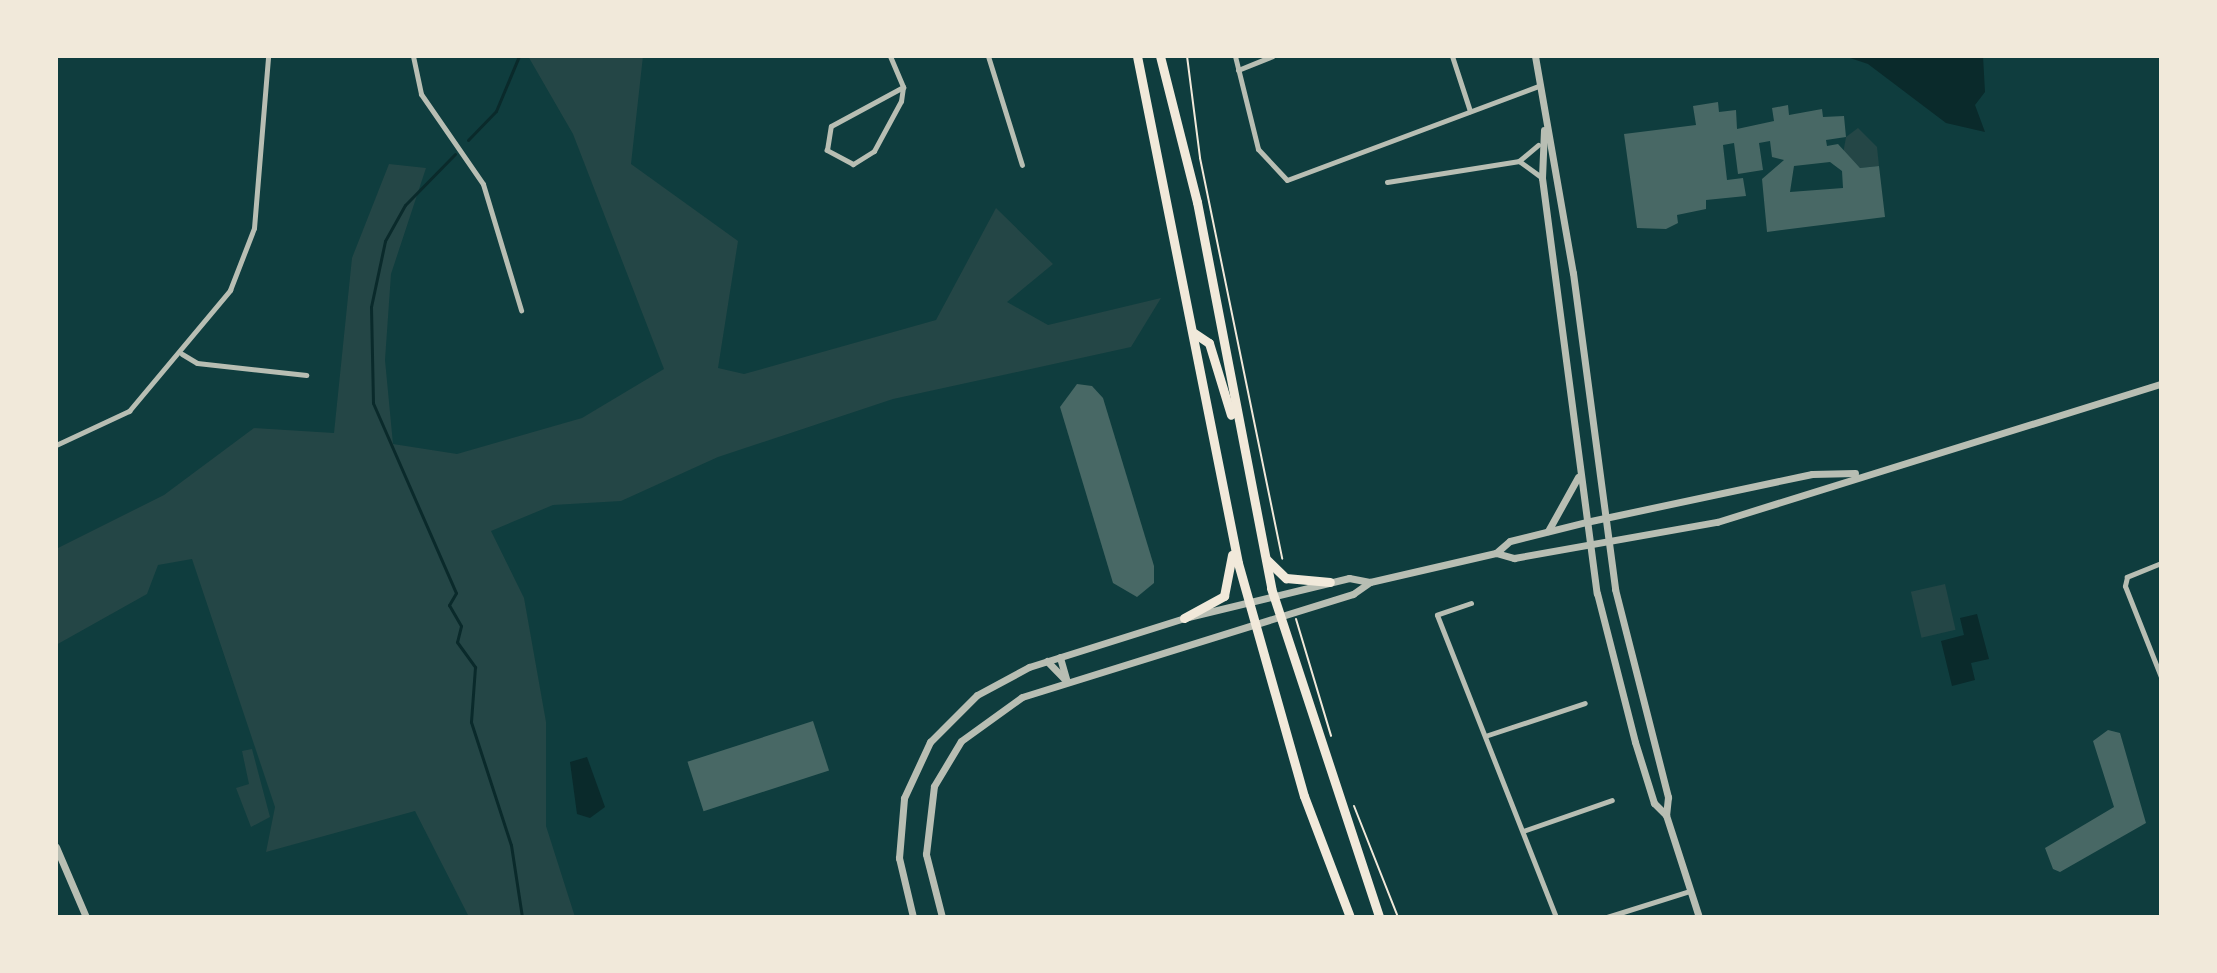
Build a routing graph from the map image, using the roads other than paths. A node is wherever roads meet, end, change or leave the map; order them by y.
1 (268, 56) edge
2 (413, 56) edge
3 (890, 56) edge
4 (988, 56) edge
5 (1137, 56) edge
6 (1160, 56) edge
7 (1235, 56) edge
8 (1272, 56) edge
9 (1452, 56) edge
10 (1535, 56) edge
11 (1238, 70) junction
12 (1538, 86) junction
13 (903, 87) junction
14 (1470, 111) junction
15 (1544, 130) junction
16 (1538, 145) junction
17 (1519, 161) junction
18 (1022, 165) dead end
19 (1542, 178) junction
20 (1387, 182) dead end
21 (521, 310) dead end
22 (1194, 333) junction
23 (182, 354) junction
24 (306, 375) dead end
25 (2161, 384) edge
26 (1238, 433) junction
27 (56, 445) edge
28 (1861, 472) junction
29 (1579, 475) junction
30 (1604, 519) junction
31 (1586, 522) junction
32 (1548, 531) junction
33 (1232, 539) junction
34 (1607, 542) junction
35 (1588, 544) junction
36 (1496, 553) junction
37 (1264, 557) junction
38 (2161, 563) edge
39 (1330, 582) junction
40 (1370, 582) junction
41 (1274, 596) junction
42 (1248, 602) junction
43 (1471, 603) dead end
44 (1279, 615) junction
45 (1184, 618) junction
46 (1253, 623) junction
47 (1060, 657) junction
48 (1047, 661) junction
49 (2161, 677) edge
50 (1067, 682) junction
51 (1585, 703) dead end
52 (1485, 736) junction
53 (1612, 800) dead end
54 (1666, 815) junction
55 (1523, 831) junction
56 (56, 847) edge
57 (1690, 891) junction
58 (86, 917) edge
59 (913, 917) edge
60 (942, 917) edge
61 (1350, 917) edge
62 (1379, 917) edge
63 (1556, 917) edge
64 (1607, 917) edge
65 (1699, 917) edge

1 - 23 street
2 - 21 street
3 - 13 street
4 - 18 street
5 - 22 main road
6 - 26 main road
7 - 11 street
8 - 11 street
9 - 14 street
10 - 12 street
11 - 14 street
12 - 14 street
12 - 15 street
13 - 13 street
15 - 16 street
15 - 30 street
16 - 17 street
16 - 19 street
17 - 19 street
17 - 20 street
19 - 29 street
22 - 26 main road
22 - 33 main road
23 - 24 street
23 - 27 street
25 - 28 street
26 - 37 main road
28 - 30 street
28 - 34 street
29 - 31 street
29 - 32 street
30 - 31 street
30 - 34 street
31 - 32 street
31 - 35 street
32 - 36 street
33 - 42 main road
33 - 45 main road
34 - 35 street
34 - 54 street
35 - 36 street
35 - 54 street
36 - 40 street
37 - 39 main road
37 - 41 main road
38 - 49 street
39 - 40 street
39 - 41 street
40 - 44 street
41 - 42 street
41 - 44 main road
42 - 45 street
42 - 46 main road
43 - 52 street
44 - 46 street
44 - 62 main road
45 - 47 street
46 - 50 street
46 - 61 main road
47 - 48 street
47 - 50 street
48 - 50 street
48 - 59 street
50 - 60 street
51 - 52 street
52 - 55 street
53 - 55 street
54 - 57 street
55 - 63 street
56 - 58 street
57 - 64 street
57 - 65 street

